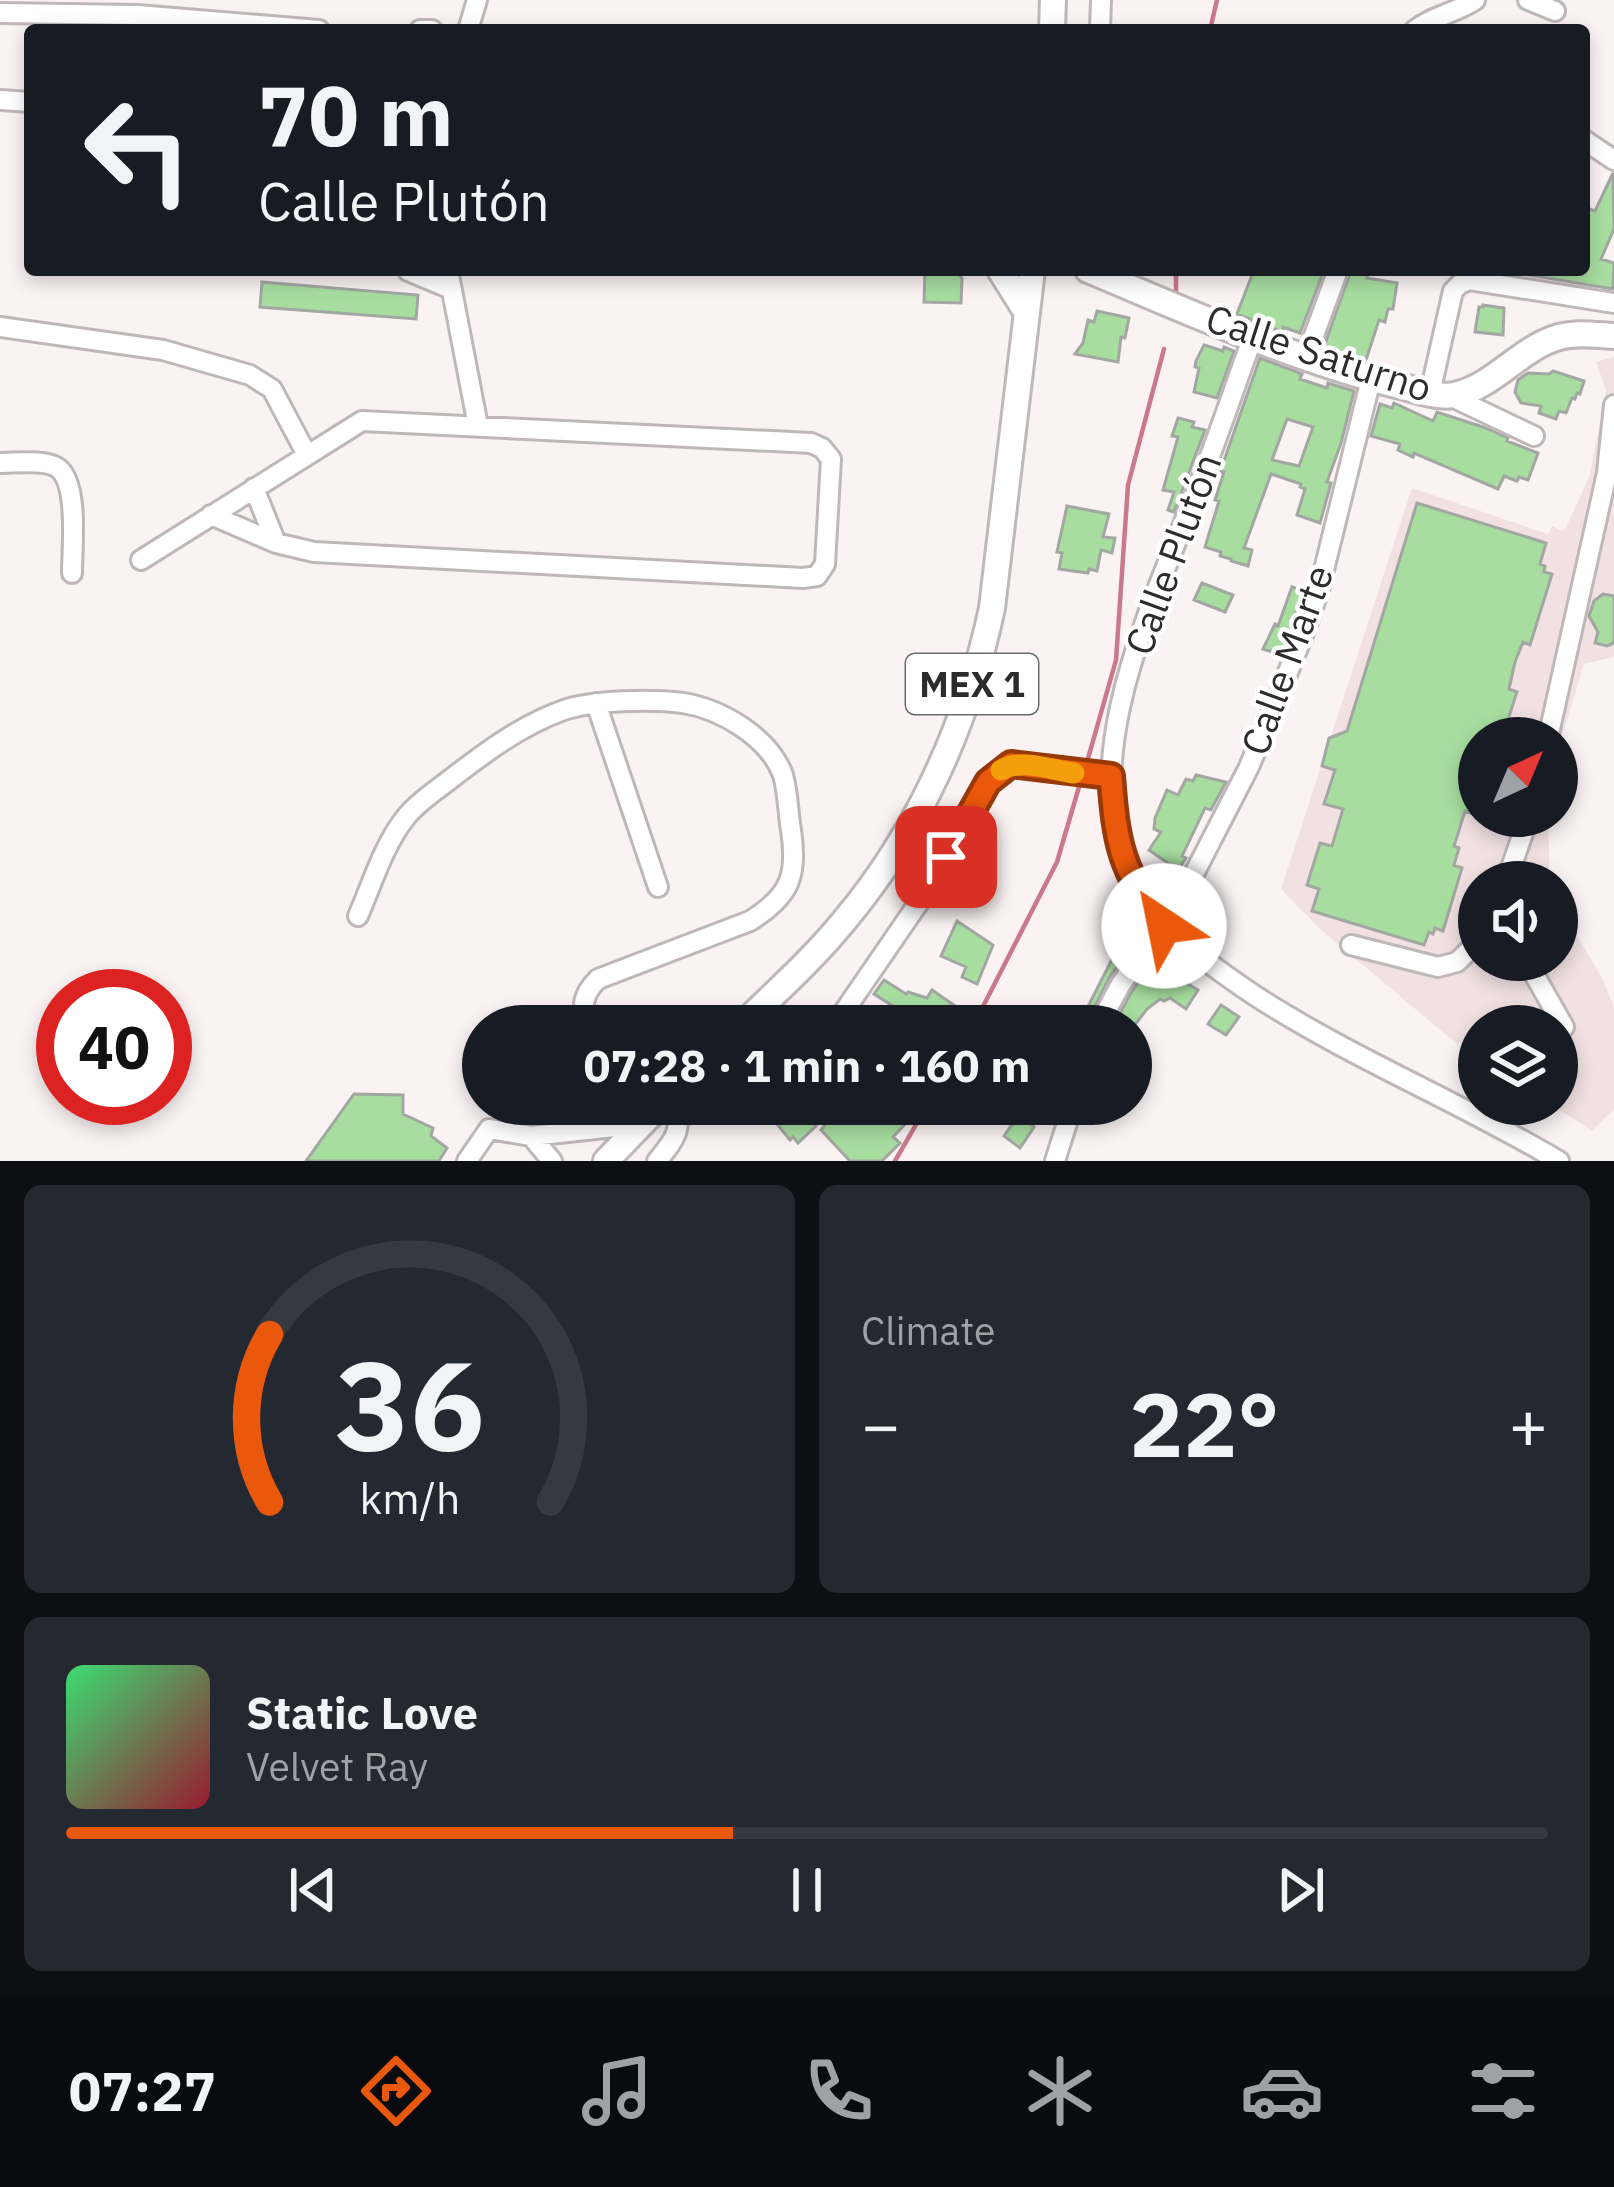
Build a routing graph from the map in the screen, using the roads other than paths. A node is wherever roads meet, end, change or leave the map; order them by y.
1 (1475, 0) edge
2 (1528, 0) edge
3 (136, 8) edge
4 (1555, 11) dead end
5 (0, 13) edge
6 (269, 24) edge
7 (1424, 24) edge
8 (1004, 276) edge
9 (1031, 276) edge
10 (1102, 276) edge
11 (1336, 276) edge
12 (449, 279) edge
13 (1614, 303) edge
14 (1027, 313) junction
15 (0, 327) edge
16 (1614, 336) edge
17 (1252, 337) junction
18 (1306, 356) junction
19 (1371, 379) junction
20 (1440, 395) junction
21 (1614, 405) edge
22 (478, 425) junction
23 (1534, 436) dead end
24 (307, 454) junction
25 (0, 463) edge
26 (254, 488) junction
27 (211, 515) junction
28 (276, 543) junction
29 (141, 560) dead end
30 (72, 573) dead end
31 (596, 704) junction
32 (1553, 717) edge
33 (1111, 776) junction
34 (658, 887) dead end
35 (358, 916) dead end
36 (1164, 926) junction
37 (1351, 945) dead end
38 (1458, 961) edge
39 (583, 1005) edge
40 (762, 1005) edge
41 (848, 1005) edge
42 (1110, 1005) edge
43 (610, 1125) edge
44 (642, 1125) edge
45 (680, 1125) edge
46 (1066, 1125) edge
47 (541, 1149) edge
48 (467, 1161) edge
49 (606, 1161) edge
50 (657, 1161) edge
51 (1055, 1161) edge
52 (1559, 1161) edge

1 - 7 street
2 - 4 street
3 - 5 street
3 - 6 street
8 - 14 main road
9 - 14 main road, MEX 1
10 - 17 main road, Calle Saturno
11 - 18 street
12 - 22 street
13 - 20 street
14 - 40 main road, MEX 1
15 - 24 street
16 - 20 main road, Calle Saturno
17 - 18 main road, Calle Saturno
17 - 33 street, Calle Plutón
18 - 19 main road, Calle Saturno
19 - 20 main road, Calle Saturno
19 - 36 street, Calle Marte
20 - 23 street
21 - 32 street
22 - 24 street
22 - 28 street
24 - 26 street
25 - 30 street
26 - 27 street
26 - 28 street
27 - 28 street
27 - 29 street
31 - 34 street
31 - 35 street
31 - 39 street
33 - 36 street, Calle Plutón
33 - 41 street
36 - 42 street, Calle Marte
36 - 52 street, Calle Plutón
37 - 38 street
43 - 47 street
44 - 49 main road
45 - 50 street
46 - 51 street
47 - 48 street

